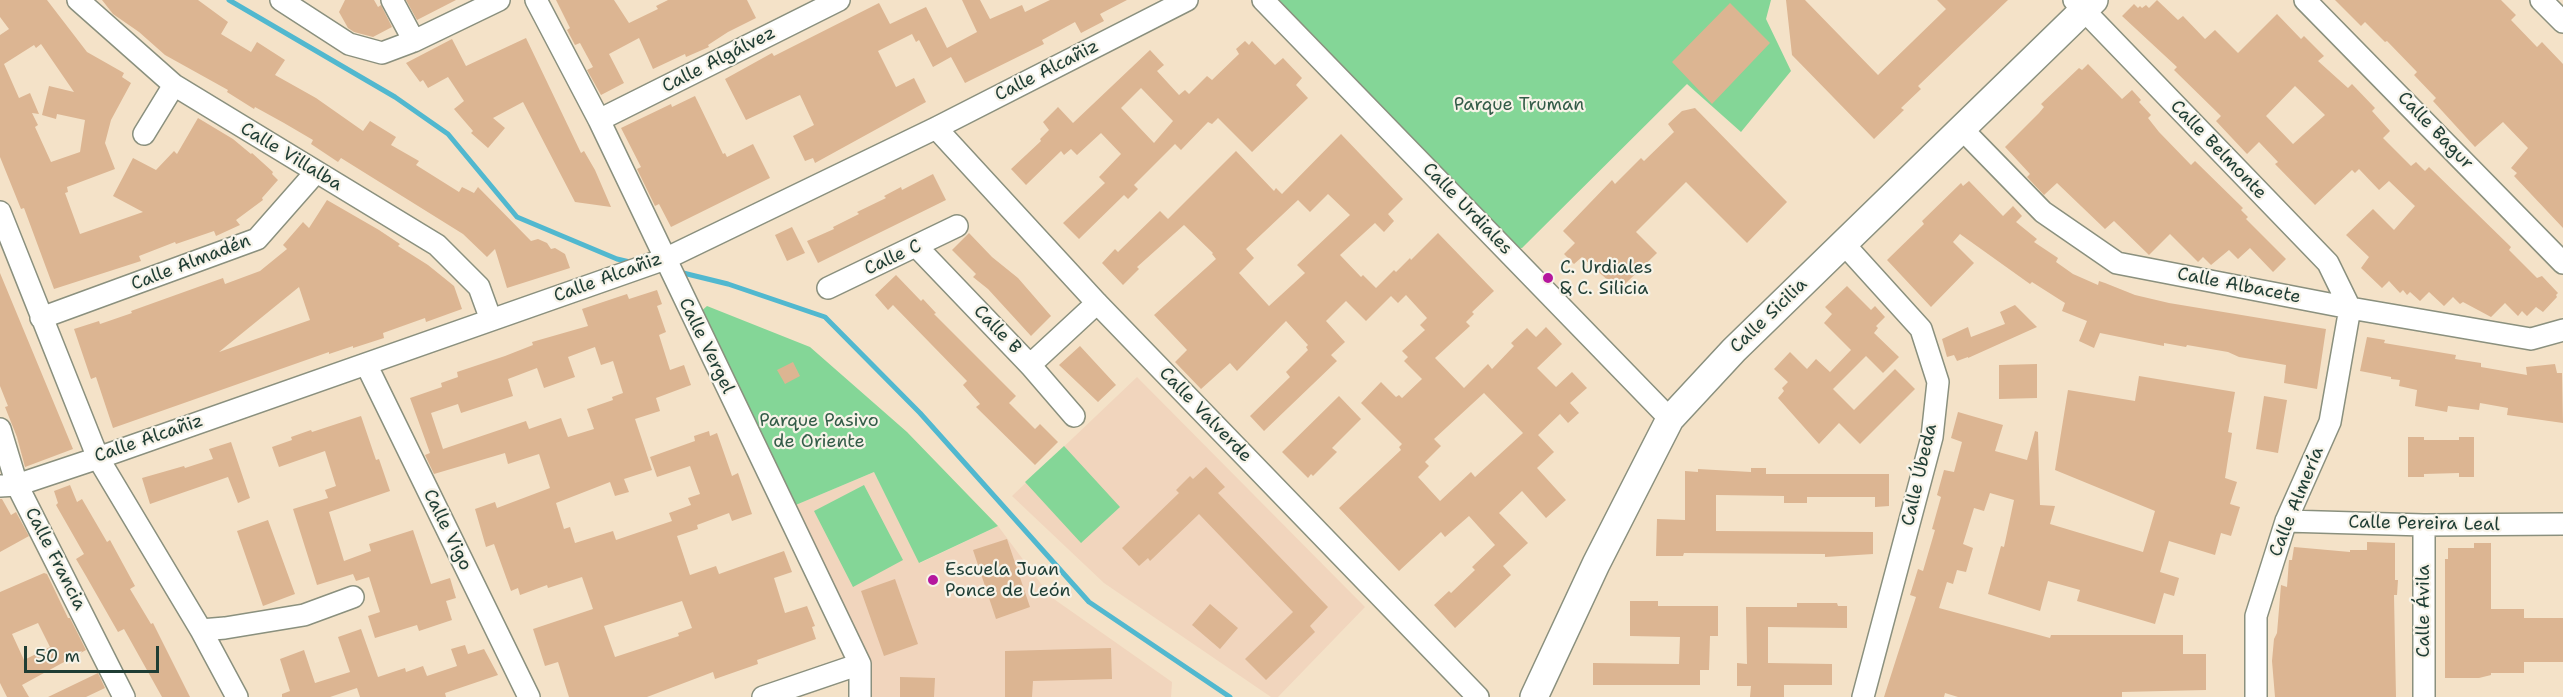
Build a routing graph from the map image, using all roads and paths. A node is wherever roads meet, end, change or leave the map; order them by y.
1 (78, 0) edge
2 (281, 0) edge
3 (392, 0) edge
4 (499, 0) edge
5 (536, 0) edge
6 (839, 0) edge
7 (1187, 0) edge
8 (1263, 0) edge
9 (2305, 0) edge
10 (2541, 0) edge
11 (2084, 3) edge
12 (2563, 22) edge
13 (414, 41) junction
14 (174, 86) junction
15 (599, 120) junction
16 (936, 128) junction
17 (1961, 128) junction
18 (144, 134) dead end
19 (316, 172) junction
20 (0, 212) edge
21 (957, 226) dead end
22 (1843, 243) junction
23 (917, 247) junction
24 (664, 259) junction
25 (2563, 263) edge
26 (828, 288) dead end
27 (1096, 303) junction
28 (2350, 308) junction
29 (41, 318) junction
30 (491, 320) junction
31 (2563, 330) edge
32 (366, 364) junction
33 (1030, 365) junction
34 (1074, 416) dead end
35 (1671, 419) junction
36 (0, 429) edge
37 (98, 458) junction
38 (9, 485) edge
39 (2286, 521) junction
40 (2563, 524) edge
41 (2424, 525) junction
42 (353, 597) dead end
43 (201, 630) junction
44 (860, 664) junction
45 (124, 697) edge
46 (237, 697) edge
47 (529, 697) edge
48 (763, 697) edge
49 (860, 697) edge
50 (1479, 697) edge
51 (1534, 697) edge
52 (1863, 697) edge
53 (2256, 697) edge
54 (2424, 697) edge

1 - 14 street, Calle Villalba
2 - 13 street
3 - 13 street
4 - 13 street
5 - 15 street, Calle Vergel
6 - 15 street, Calle Algálvez
7 - 16 street, Calle Alcañiz
8 - 35 street, Calle Urdiales
9 - 25 street, Calle Bagur
10 - 12 street
11 - 17 street, Calle Sicilia
11 - 28 street, Calle Belmonte
14 - 18 street
14 - 19 street, Calle Villalba
15 - 24 street, Calle Vergel
16 - 24 street, Calle Alcañiz
16 - 27 street, Calle Valverde
17 - 22 street, Calle Sicilia
17 - 28 street, Calle Albacete
19 - 29 street, Calle Almadén
19 - 30 street, Calle Villalba
20 - 29 street
21 - 23 street, Calle C
22 - 35 street, Calle Sicilia
22 - 52 street, Calle Úbeda
23 - 26 street, Calle C
23 - 33 street, Calle B
24 - 30 street, Calle Alcañiz
24 - 44 street, Calle Vergel
27 - 33 street
27 - 50 street, Calle Valverde
28 - 31 street, Calle Albacete
28 - 39 street, Calle Almería
29 - 37 street
30 - 32 street, Calle Alcañiz
32 - 37 street, Calle Alcañiz
32 - 47 street, Calle Vigo
33 - 34 street, Calle B
35 - 51 street, Calle Sicilia
36 - 38 street, Calle Francia
37 - 38 street, Calle Alcañiz
37 - 43 street
38 - 45 street, Calle Francia
39 - 41 street, Calle Pereira Leal
39 - 53 street, Calle Almería
40 - 41 street, Calle Pereira Leal
41 - 54 street, Calle Ávila
42 - 43 street
43 - 46 street
44 - 48 street
44 - 49 street, Calle Vergel

